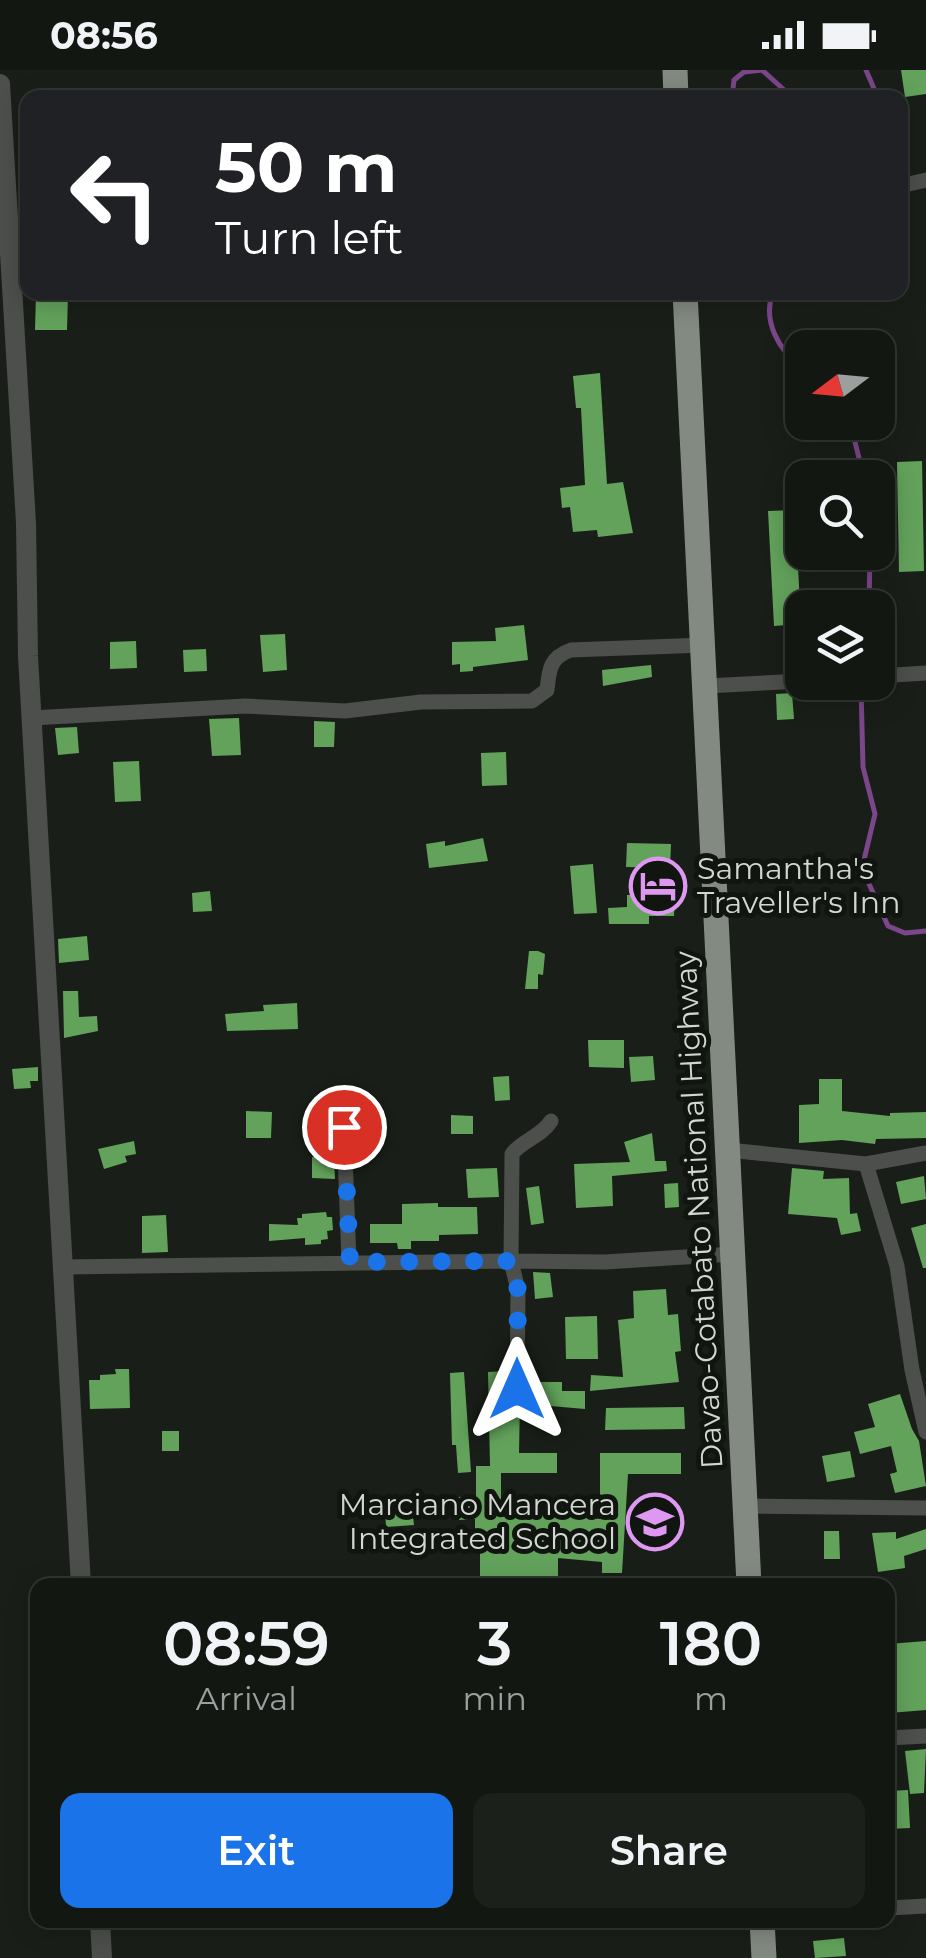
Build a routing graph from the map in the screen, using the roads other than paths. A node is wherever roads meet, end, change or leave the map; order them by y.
1 (0, 84) edge
2 (2, 191) edge
3 (685, 300) edge
4 (704, 645) junction
5 (926, 673) edge
6 (895, 675) edge
7 (785, 681) edge
8 (706, 686) junction
9 (32, 718) junction
10 (551, 1121) dead end
11 (344, 1127) dead end
12 (728, 1150) junction
13 (926, 1154) edge
14 (866, 1164) junction
15 (733, 1254) junction
16 (511, 1261) junction
17 (350, 1262) junction
18 (63, 1267) junction
19 (517, 1389) dead end
20 (926, 1432) edge
21 (746, 1506) junction
22 (926, 1508) edge
23 (82, 1578) edge
24 (749, 1578) edge
25 (926, 1736) edge
26 (895, 1738) edge
27 (926, 1906) edge
28 (895, 1908) edge
29 (100, 1928) edge
30 (762, 1928) edge
31 (102, 1958) edge
32 (764, 1958) edge

1 - 2 street
2 - 9 street
3 - 4 highway, Davao-Cotabato National Highway
4 - 8 highway, Davao-Cotabato National Highway
4 - 9 street
5 - 6 street
7 - 8 street
8 - 12 highway, Davao-Cotabato National Highway
9 - 18 street
10 - 16 street
11 - 17 street
12 - 14 street
12 - 15 highway, Davao-Cotabato National Highway
13 - 14 street
14 - 20 street
15 - 16 street
15 - 21 highway, Davao-Cotabato National Highway
16 - 17 street
16 - 19 street
17 - 18 street
18 - 23 street
21 - 22 street
21 - 24 highway, Davao-Cotabato National Highway
25 - 26 street
27 - 28 street
29 - 31 street
30 - 32 highway

